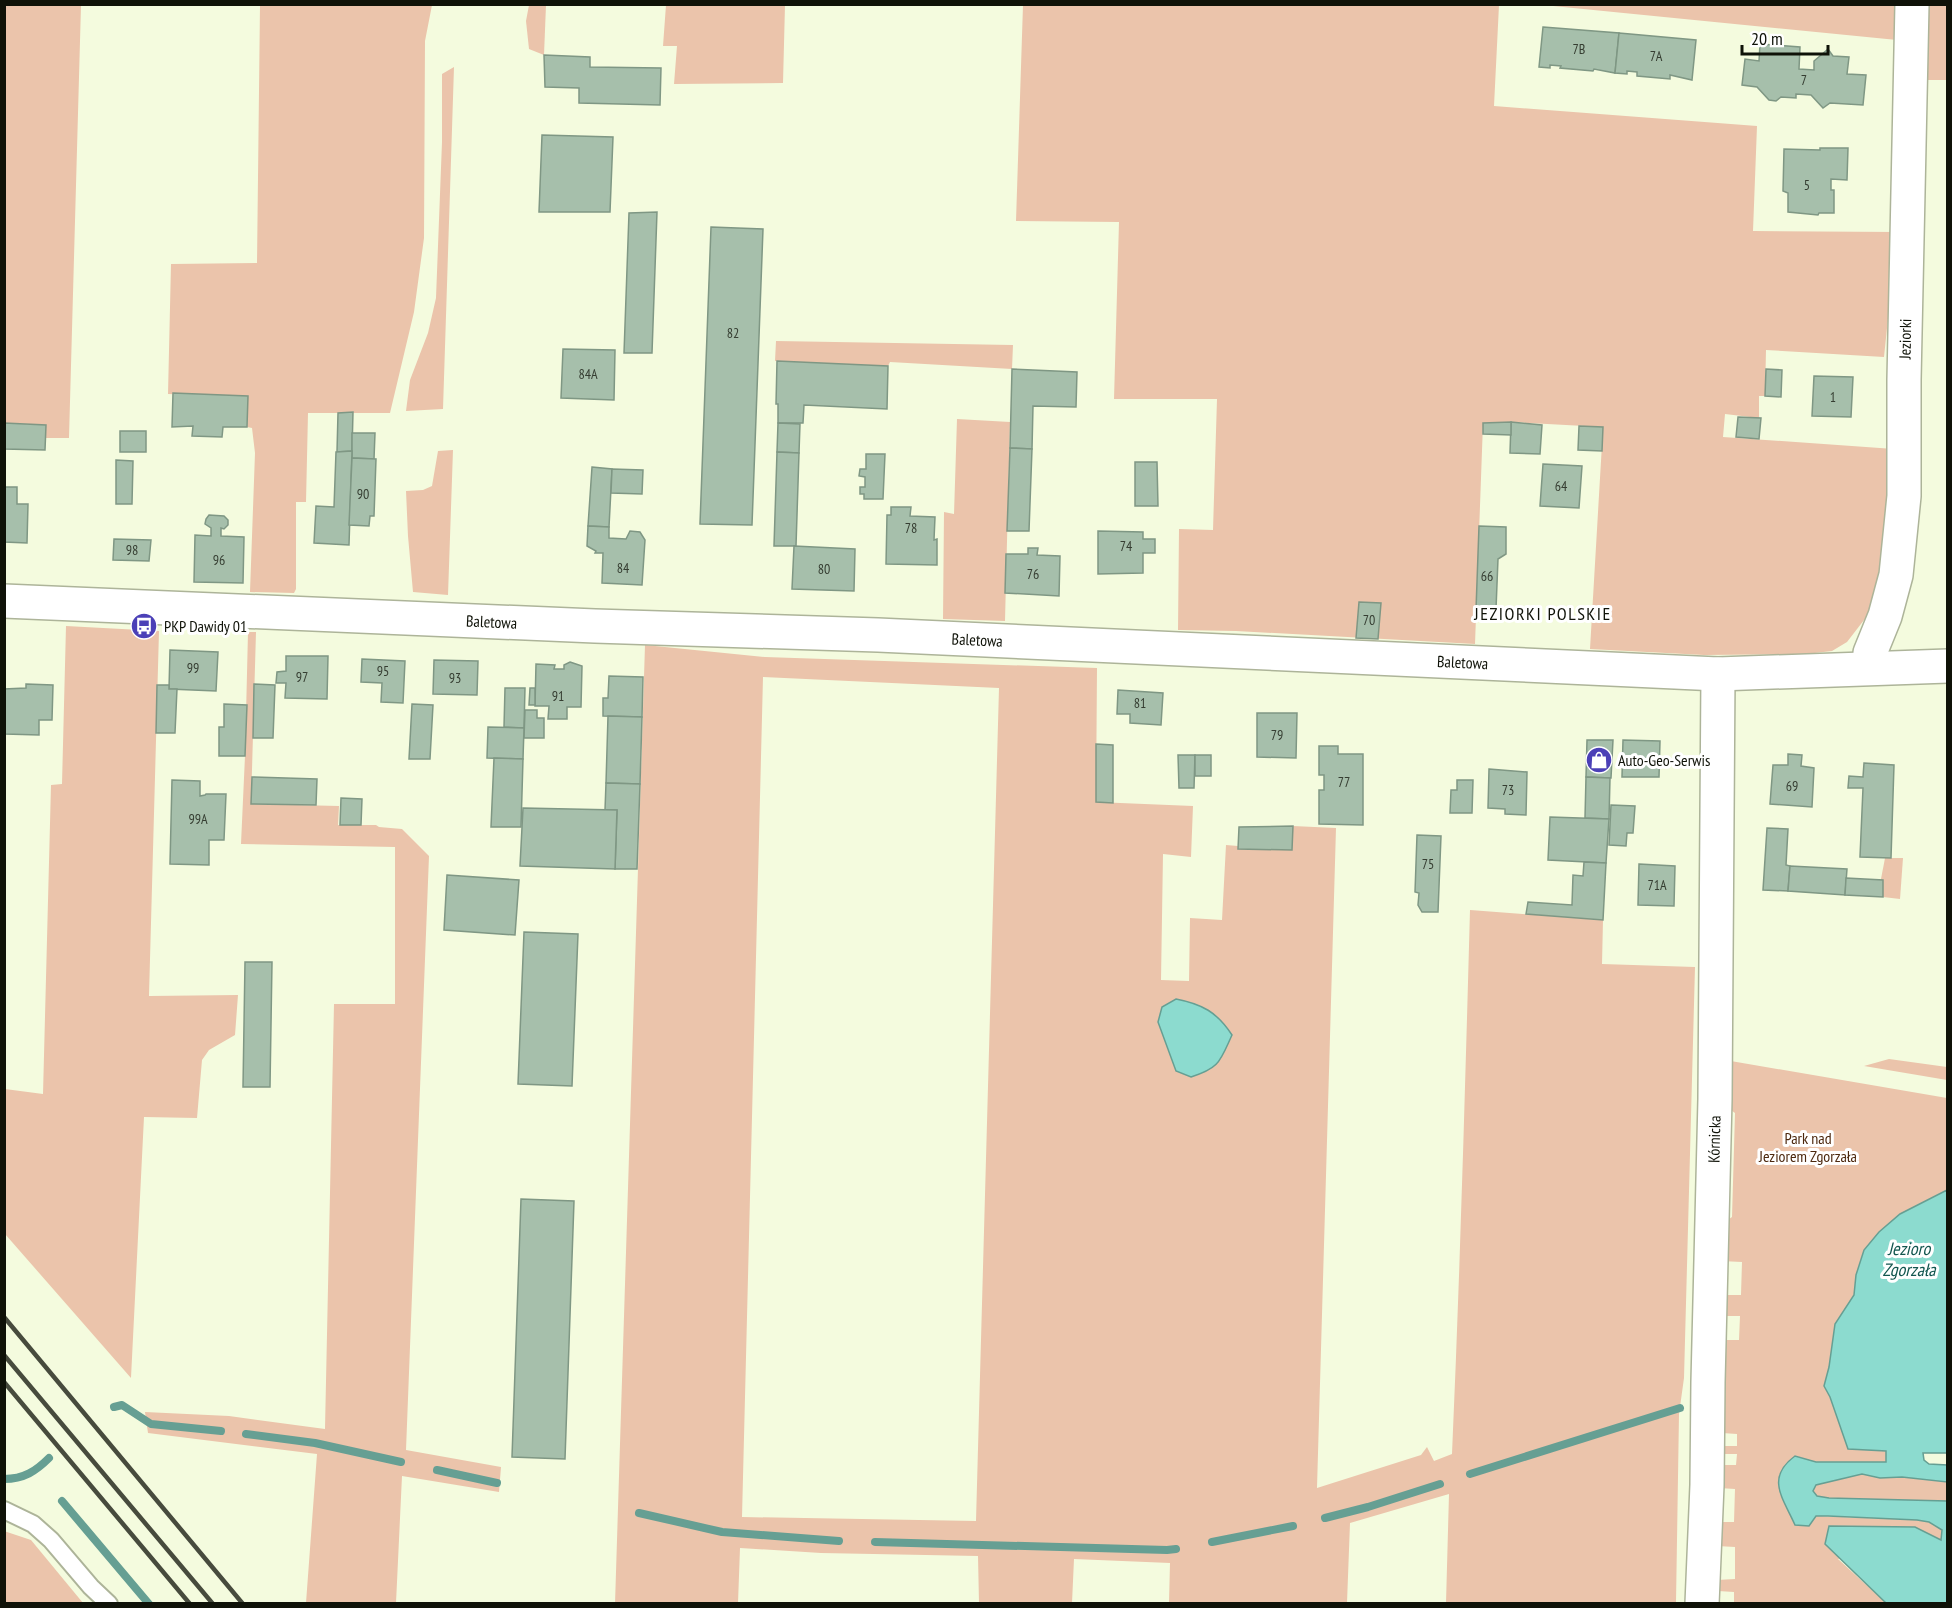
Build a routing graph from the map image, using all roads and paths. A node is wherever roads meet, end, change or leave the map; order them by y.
1 (1912, 4) edge
2 (4, 601) edge
3 (1947, 666) edge
4 (1869, 668) junction
5 (1718, 674) junction
6 (4, 1510) edge
7 (110, 1604) edge
8 (1702, 1604) edge

1 - 4 street, Jeziorki
2 - 5 street, Baletowa
3 - 4 street, Baletowa
4 - 5 street, Baletowa
5 - 8 street, Kórnicka
6 - 7 lane

